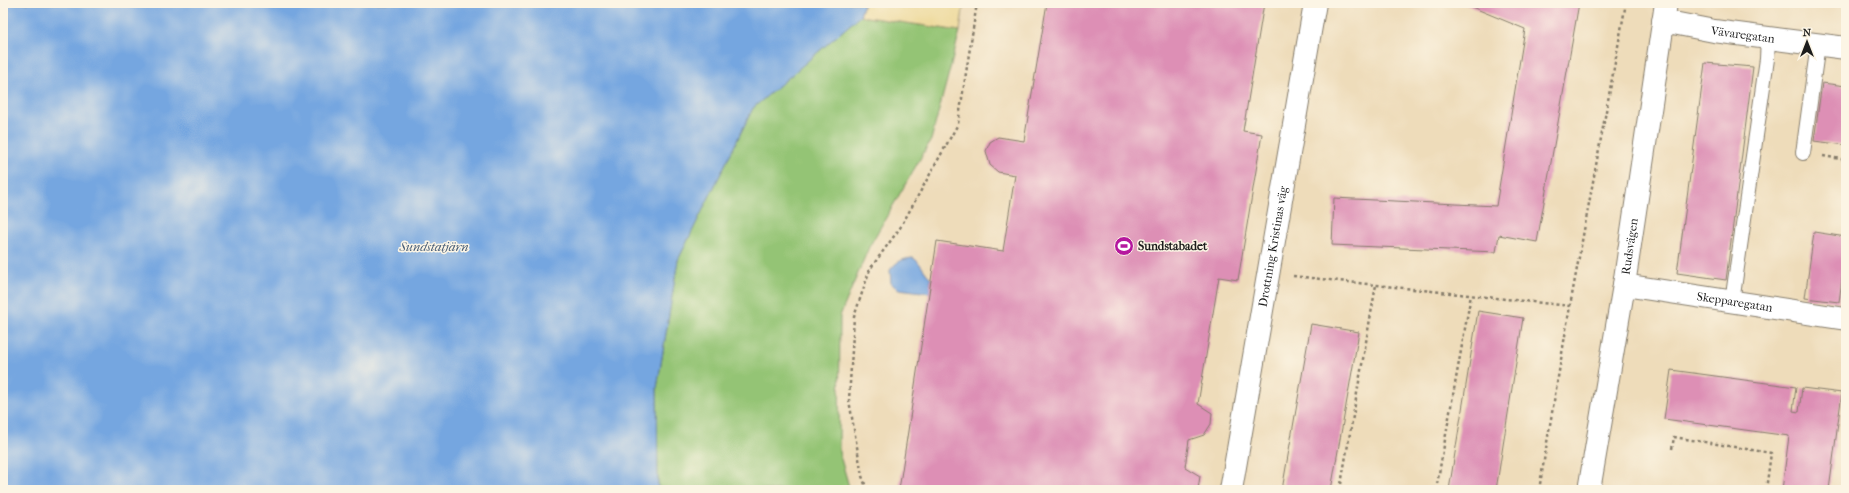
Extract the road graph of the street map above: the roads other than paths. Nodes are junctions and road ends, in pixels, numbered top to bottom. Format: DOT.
graph roads {
  1 [pos="1315,3"];
  2 [pos="1665,12"];
  3 [pos="1768,38"];
  4 [pos="1818,44"];
  5 [pos="1846,48"];
  6 [pos="1803,153"];
  7 [pos="1624,286"];
  8 [pos="1732,302"];
  9 [pos="1846,319"];
  10 [pos="1231,490"];
  11 [pos="1589,490"];
  1 -- 10 [label="street, Drottning Kristinas väg"];
  2 -- 3 [label="street, Vävaregatan"];
  2 -- 7 [label="street, Rudsvägen"];
  3 -- 4 [label="street, Vävaregatan"];
  3 -- 8 [label="lane"];
  4 -- 5 [label="street, Vävaregatan"];
  4 -- 6 [label="lane"];
  7 -- 8 [label="street, Skepparegatan"];
  7 -- 11 [label="street, Rudsvägen"];
  8 -- 9 [label="street, Skepparegatan"];
}
